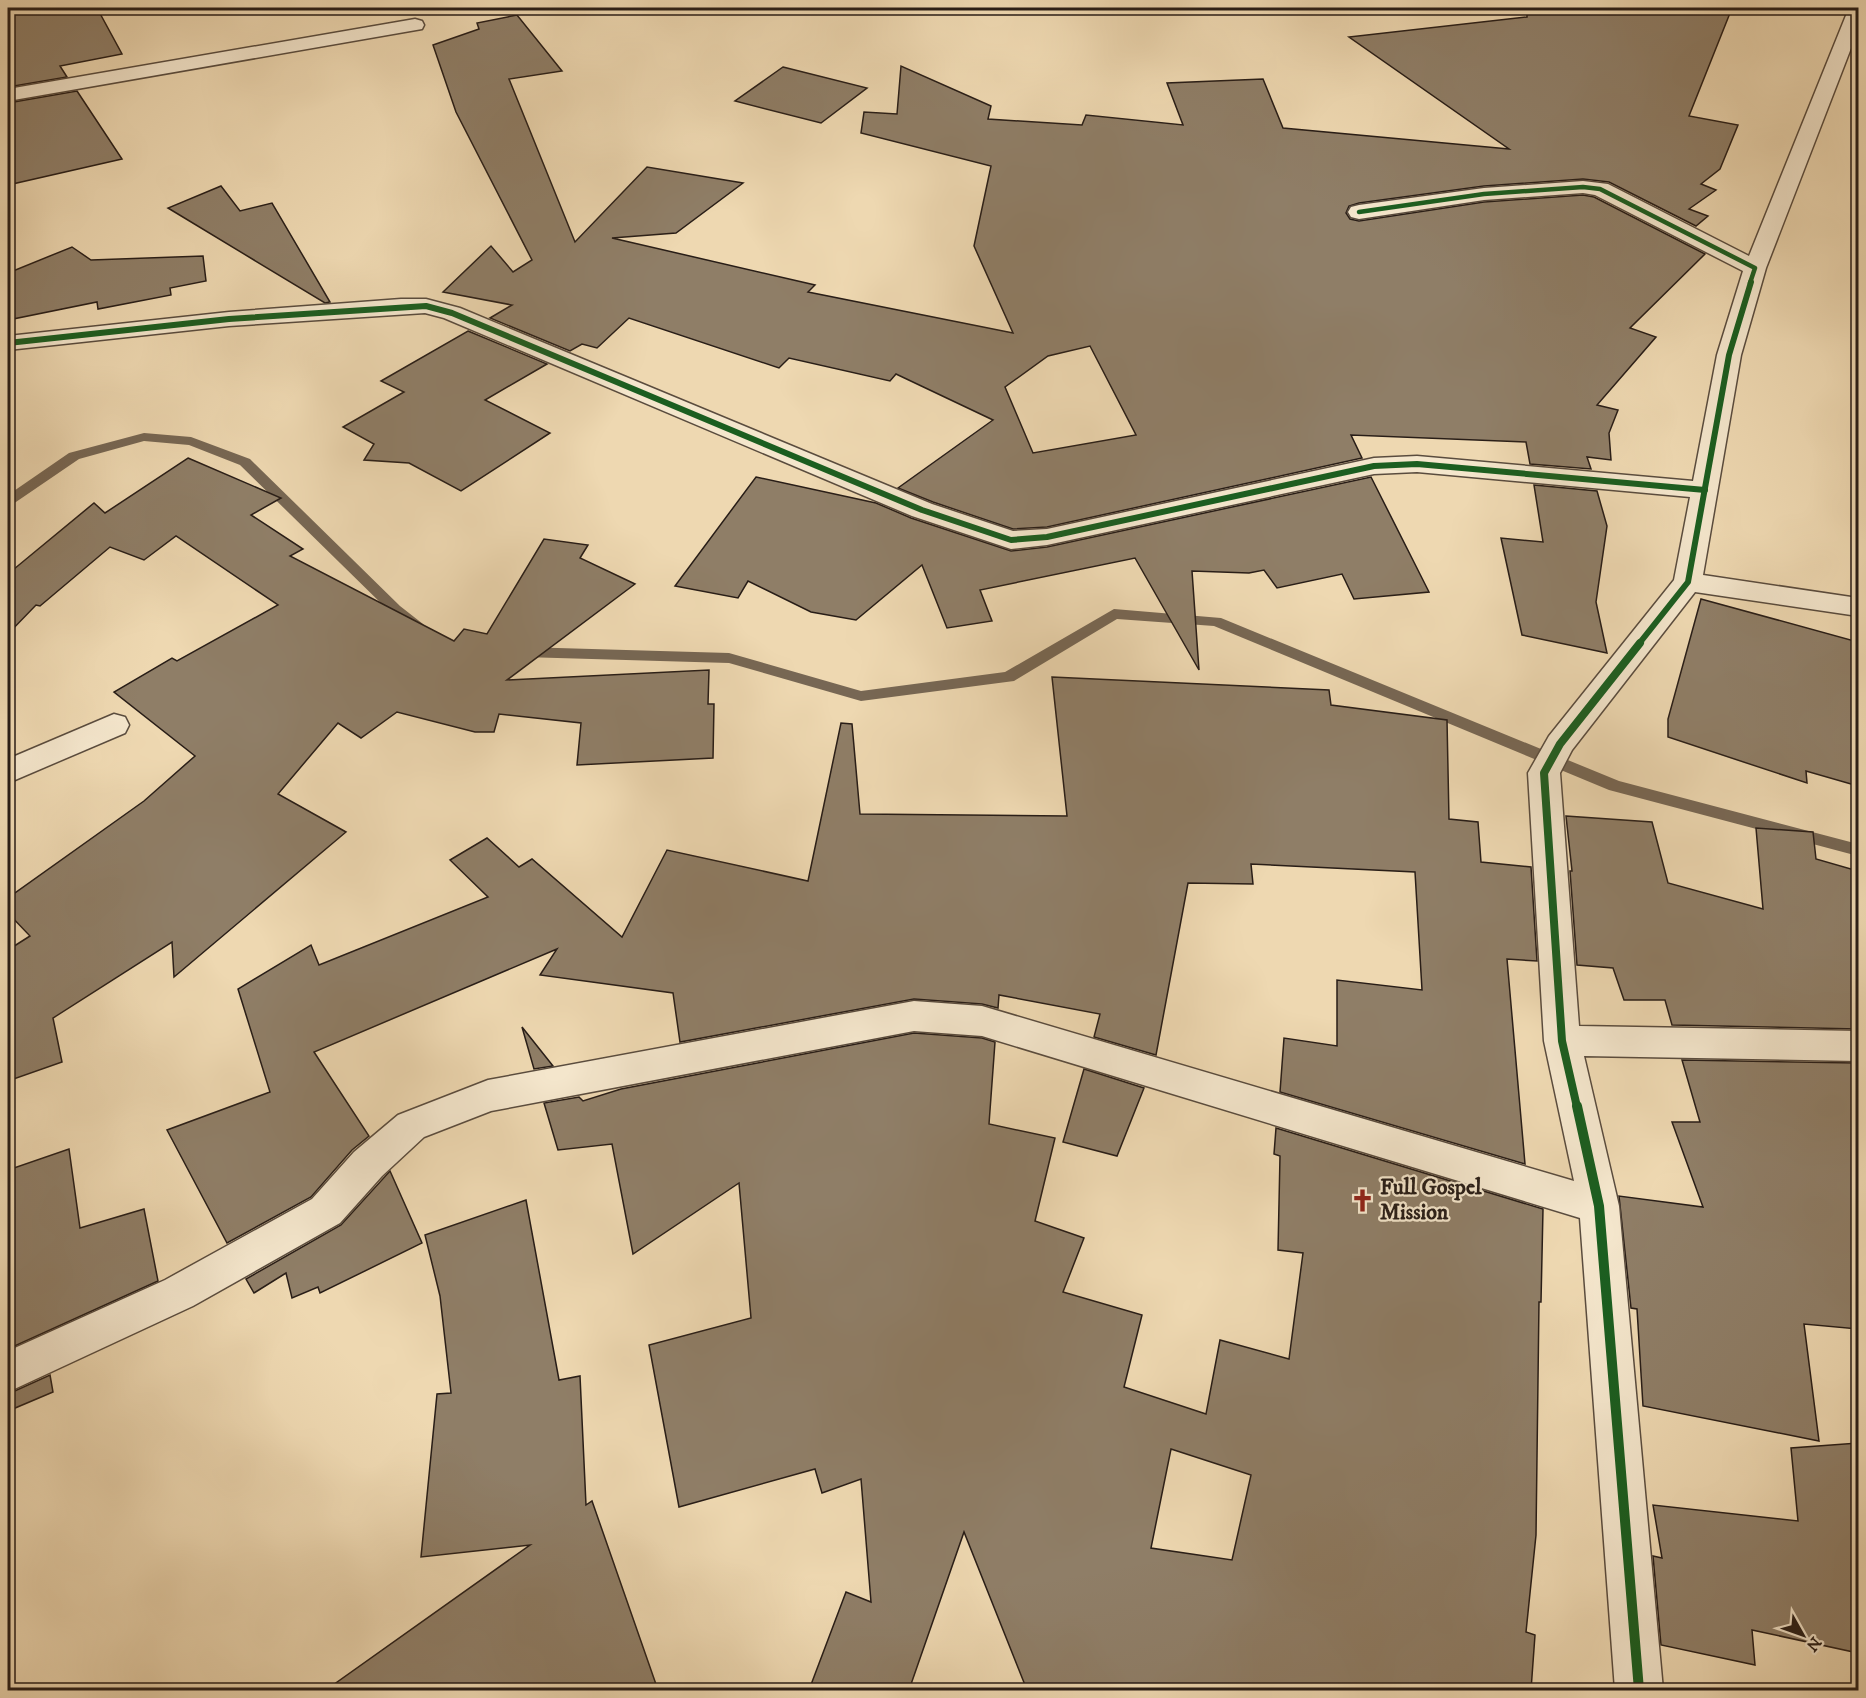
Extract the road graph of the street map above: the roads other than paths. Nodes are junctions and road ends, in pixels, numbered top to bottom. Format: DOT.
graph roads {
  1 [pos="1858,8"];
  2 [pos="415,25"];
  3 [pos="8,95"];
  4 [pos="1359,212"];
  5 [pos="1755,267"];
  6 [pos="8,343"];
  7 [pos="1705,490"];
  8 [pos="1688,582"];
  9 [pos="1858,607"];
  10 [pos="114,725"];
  11 [pos="8,772"];
  12 [pos="1562,1041"];
  13 [pos="1858,1046"];
  14 [pos="1599,1206"];
  15 [pos="8,1372"];
  16 [pos="1639,1690"];
  1 -- 5 [label="street"];
  2 -- 3 [label="street"];
  4 -- 5 [label="street"];
  5 -- 7 [label="street"];
  6 -- 7 [label="street"];
  7 -- 8 [label="street"];
  8 -- 9 [label="street"];
  8 -- 12 [label="street"];
  10 -- 11 [label="street"];
  12 -- 13 [label="street"];
  12 -- 14 [label="street"];
  14 -- 15 [label="street"];
  14 -- 16 [label="street"];
}
